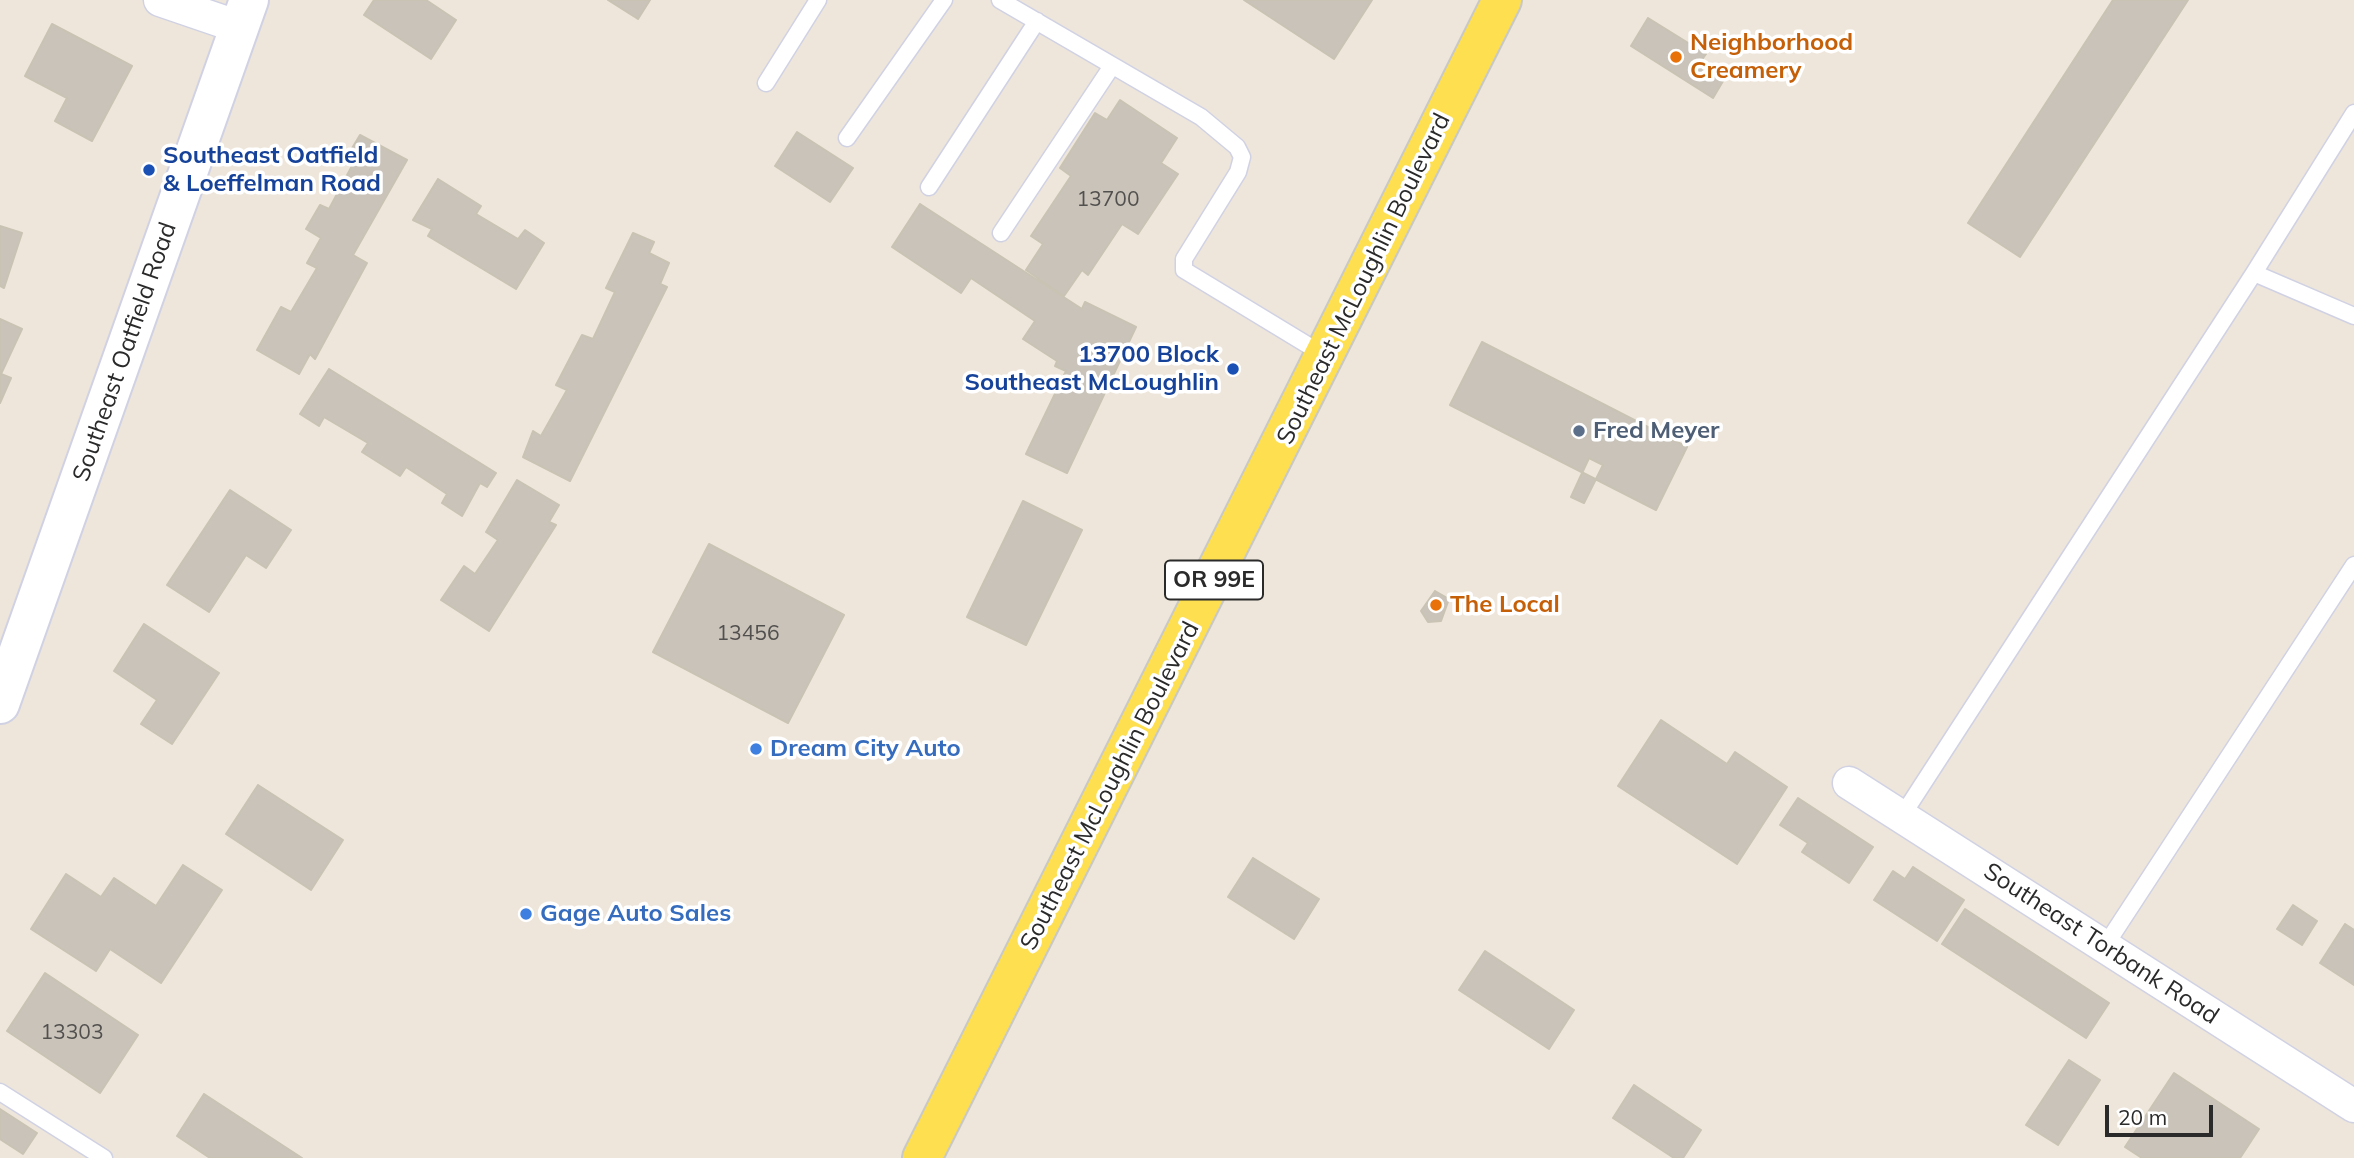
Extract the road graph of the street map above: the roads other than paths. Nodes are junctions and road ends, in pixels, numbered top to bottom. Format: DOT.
graph roads {
  1 [pos="160,0"];
  2 [pos="818,0"];
  3 [pos="944,0"];
  4 [pos="1000,0"];
  5 [pos="1502,0"];
  6 [pos="244,14"];
  7 [pos="1037,21"];
  8 [pos="1112,66"];
  9 [pos="766,83"];
  10 [pos="2354,113"];
  11 [pos="847,138"];
  12 [pos="929,187"];
  13 [pos="1001,233"];
  14 [pos="2254,274"];
  15 [pos="2354,316"];
  16 [pos="1326,356"];
  17 [pos="2354,565"];
  18 [pos="4,679"];
  19 [pos="1849,783"];
  20 [pos="1902,816"];
  21 [pos="2105,946"];
  22 [pos="0,1092"];
  23 [pos="2354,1106"];
  24 [pos="104,1158"];
  25 [pos="922,1158"];
  1 -- 6 [label="street"];
  2 -- 9 [label="lane"];
  3 -- 11 [label="lane"];
  4 -- 7 [label="lane"];
  5 -- 16 [label="main road, Southeast McLoughlin Boulevard / OR 99E"];
  6 -- 18 [label="main road, Southeast Oatfield Road"];
  7 -- 8 [label="lane"];
  7 -- 12 [label="lane"];
  8 -- 13 [label="lane"];
  8 -- 16 [label="lane"];
  10 -- 14 [label="lane"];
  14 -- 15 [label="lane"];
  14 -- 20 [label="lane"];
  16 -- 25 [label="main road, Southeast McLoughlin Boulevard / OR 99E"];
  17 -- 21 [label="lane"];
  19 -- 20 [label="street, Southeast Torbank Road"];
  20 -- 21 [label="street, Southeast Torbank Road"];
  21 -- 23 [label="street, Southeast Torbank Road"];
  22 -- 24 [label="lane"];
}
